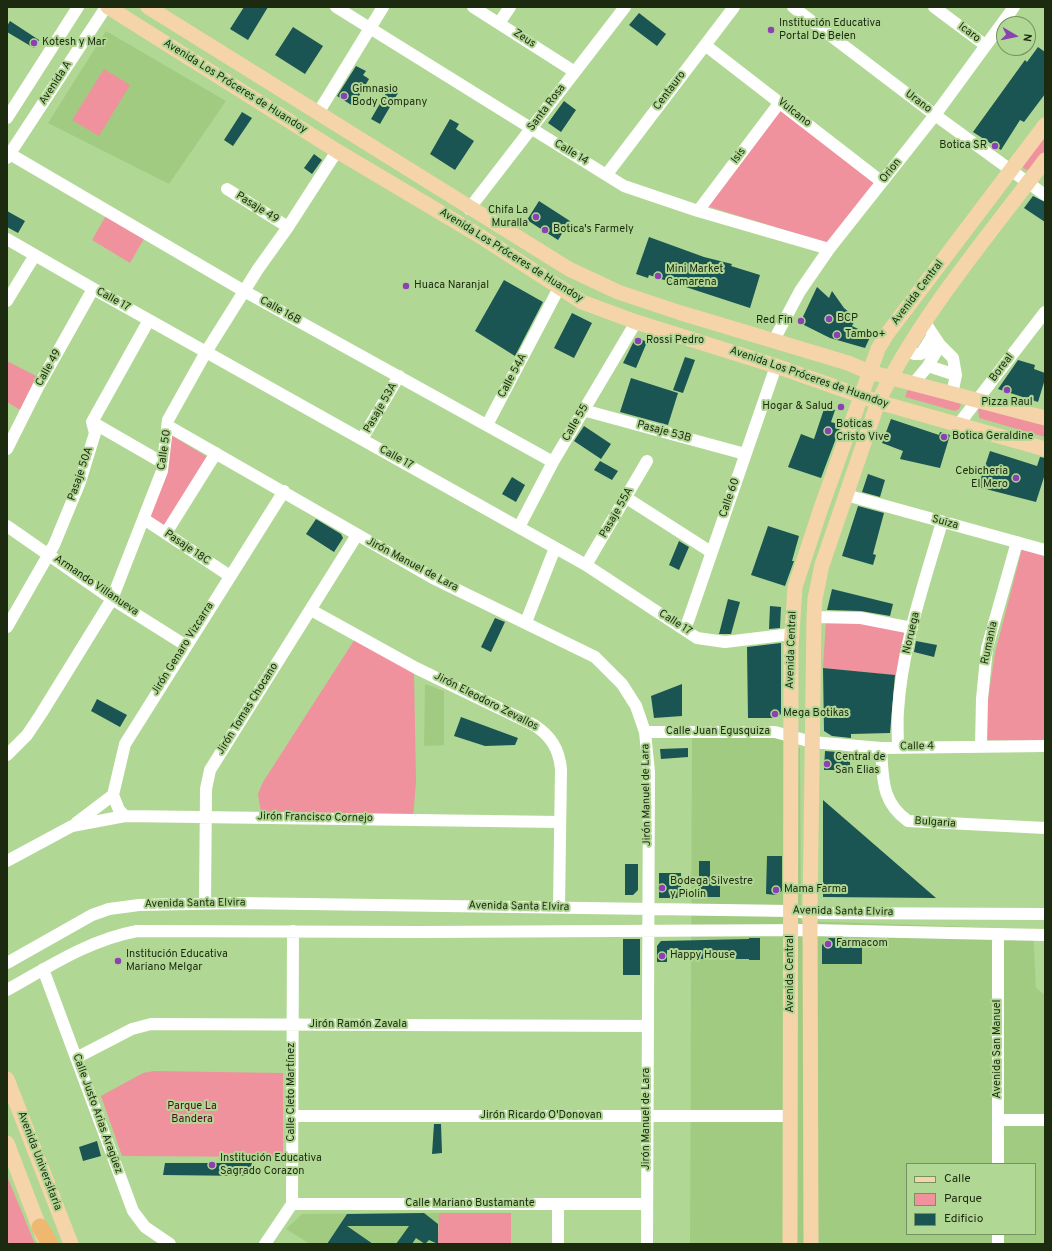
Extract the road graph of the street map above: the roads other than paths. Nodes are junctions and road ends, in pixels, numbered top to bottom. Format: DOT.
graph roads {
  1 [pos="78,7"];
  2 [pos="107,7"];
  3 [pos="148,7"];
  4 [pos="336,7"];
  5 [pos="383,7"];
  6 [pos="473,7"];
  7 [pos="510,7"];
  8 [pos="625,7"];
  9 [pos="734,7"];
  10 [pos="793,7"];
  11 [pos="934,7"];
  12 [pos="1014,7"];
  13 [pos="499,23"];
  14 [pos="370,29"];
  15 [pos="705,45"];
  16 [pos="985,45"];
  17 [pos="575,72"];
  18 [pos="780,102"];
  19 [pos="318,113"];
  20 [pos="935,115"];
  21 [pos="7,118"];
  22 [pos="1045,125"];
  23 [pos="531,130"];
  24 [pos="337,151"];
  25 [pos="8,156"];
  26 [pos="1045,160"];
  27 [pos="1011,171"];
  28 [pos="606,174"];
  29 [pos="882,182"];
  30 [pos="1028,183"];
  31 [pos="227,189"];
  32 [pos="1045,195"];
  33 [pos="470,209"];
  34 [pos="698,210"];
  35 [pos="288,227"];
  36 [pos="7,239"];
  37 [pos="829,249"];
  38 [pos="35,255"];
  39 [pos="560,286"];
  40 [pos="92,288"];
  41 [pos="244,291"];
  42 [pos="7,301"];
  43 [pos="1045,312"];
  44 [pos="149,320"];
  45 [pos="924,321"];
  46 [pos="636,322"];
  47 [pos="774,340"];
  48 [pos="937,340"];
  49 [pos="906,351"];
  50 [pos="206,352"];
  51 [pos="776,366"];
  52 [pos="928,366"];
  53 [pos="869,372"];
  54 [pos="956,375"];
  55 [pos="399,376"];
  56 [pos="890,377"];
  57 [pos="913,384"];
  58 [pos="952,394"];
  59 [pos="862,396"];
  60 [pos="978,400"];
  61 [pos="878,402"];
  62 [pos="583,410"];
  63 [pos="1045,418"];
  64 [pos="92,422"];
  65 [pos="958,424"];
  66 [pos="168,426"];
  67 [pos="487,426"];
  68 [pos="362,439"];
  69 [pos="7,449"];
  70 [pos="1045,449"];
  71 [pos="216,452"];
  72 [pos="745,454"];
  73 [pos="648,461"];
  74 [pos="553,462"];
  75 [pos="163,463"];
  76 [pos="284,491"];
  77 [pos="846,495"];
  78 [pos="625,497"];
  79 [pos="144,519"];
  80 [pos="942,522"];
  81 [pos="7,526"];
  82 [pos="519,527"];
  83 [pos="166,534"];
  84 [pos="357,535"];
  85 [pos="1017,542"];
  86 [pos="555,548"];
  87 [pos="1045,550"];
  88 [pos="711,552"];
  89 [pos="50,555"];
  90 [pos="586,565"];
  91 [pos="230,576"];
  92 [pos="112,599"];
  93 [pos="311,610"];
  94 [pos="814,617"];
  95 [pos="526,622"];
  96 [pos="7,625"];
  97 [pos="912,628"];
  98 [pos="685,630"];
  99 [pos="792,634"];
  100 [pos="185,646"];
  101 [pos="645,732"];
  102 [pos="791,736"];
  103 [pos="812,742"];
  104 [pos="981,746"];
  105 [pos="1045,746"];
  106 [pos="881,748"];
  107 [pos="898,748"];
  108 [pos="7,755"];
  109 [pos="113,795"];
  110 [pos="125,816"];
  111 [pos="206,816"];
  112 [pos="560,822"];
  113 [pos="72,826"];
  114 [pos="1045,828"];
  115 [pos="7,860"];
  116 [pos="205,904"];
  117 [pos="559,907"];
  118 [pos="648,909"];
  119 [pos="792,911"];
  120 [pos="810,913"];
  121 [pos="1045,914"];
  122 [pos="791,930"];
  123 [pos="810,930"];
  124 [pos="293,931"];
  125 [pos="648,931"];
  126 [pos="998,934"];
  127 [pos="1045,935"];
  128 [pos="7,963"];
  129 [pos="43,969"];
  130 [pos="7,990"];
  131 [pos="293,1024"];
  132 [pos="648,1026"];
  133 [pos="76,1058"];
  134 [pos="7,1079"];
  135 [pos="292,1116"];
  136 [pos="647,1116"];
  137 [pos="790,1116"];
  138 [pos="998,1120"];
  139 [pos="1045,1120"];
  140 [pos="7,1143"];
  141 [pos="998,1163"];
  142 [pos="292,1204"];
  143 [pos="558,1204"];
  144 [pos="647,1204"];
  145 [pos="40,1227"];
  146 [pos="45,1244"];
  147 [pos="50,1244"];
  148 [pos="71,1244"];
  149 [pos="170,1244"];
  150 [pos="265,1244"];
  151 [pos="558,1244"];
  152 [pos="647,1244"];
  153 [pos="790,1244"];
  154 [pos="811,1244"];
  1 -- 21 [label="street, Avenida A"];
  2 -- 24 [label="main road, Avenida Los Próceres de Huandoy"];
  2 -- 25 [label="street, Avenida A"];
  3 -- 19 [label="main road, Avenida Los Próceres de Huandoy"];
  4 -- 14 [label="street, Calle 14"];
  5 -- 14 [label="street"];
  6 -- 13 [label="street, Zeus"];
  7 -- 13 [label="street"];
  8 -- 17 [label="street, Santa Rosa"];
  9 -- 15 [label="street, Centauro"];
  10 -- 20 [label="street, Urano"];
  11 -- 16 [label="street, Icaro"];
  12 -- 16 [label="street, Orion"];
  13 -- 17 [label="street, Zeus"];
  14 -- 19 [label="street"];
  14 -- 23 [label="street, Calle 14"];
  15 -- 18 [label="street, Vulcano"];
  15 -- 28 [label="street, Centauro"];
  16 -- 20 [label="street, Orion"];
  17 -- 23 [label="street, Santa Rosa"];
  18 -- 29 [label="street, Vulcano"];
  18 -- 34 [label="street, Isis"];
  19 -- 33 [label="main road, Avenida Los Próceres de Huandoy"];
  20 -- 27 [label="street, Urano"];
  20 -- 29 [label="street, Orion"];
  22 -- 27 [label="main road, Avenida Central"];
  23 -- 28 [label="street, Calle 14"];
  23 -- 33 [label="street, Santa Rosa"];
  24 -- 35 [label="street, Calle 50"];
  24 -- 39 [label="main road, Avenida Los Próceres de Huandoy"];
  25 -- 41 [label="street, Calle 16B"];
  26 -- 30 [label="main road, Avenida Central"];
  27 -- 30 [label="street, Urano"];
  27 -- 53 [label="main road, Avenida Central"];
  28 -- 34 [label="street, Calle 14"];
  29 -- 37 [label="street, Orion"];
  30 -- 32 [label="street, Urano"];
  30 -- 45 [label="main road, Avenida Central"];
  31 -- 35 [label="street, Pasaje 49"];
  33 -- 47 [label="main road, Avenida Los Próceres de Huandoy"];
  34 -- 37 [label="street, Calle 14"];
  35 -- 41 [label="street, Calle 50"];
  36 -- 38 [label="street, Calle 17"];
  37 -- 47 [label="street, Orion"];
  38 -- 40 [label="street, Calle 17"];
  38 -- 42 [label="street"];
  39 -- 46 [label="main road, Avenida Los Próceres de Huandoy"];
  39 -- 67 [label="street, Calle 54A"];
  40 -- 44 [label="street, Calle 17"];
  40 -- 69 [label="street, Calle 49"];
  41 -- 50 [label="street, Calle 50"];
  41 -- 55 [label="street, Calle 16B"];
  43 -- 60 [label="street, Boreal"];
  44 -- 50 [label="street, Calle 17"];
  44 -- 64 [label="street"];
  45 -- 48 [label="street"];
  45 -- 49 [label="main road, Avenida Central"];
  46 -- 51 [label="main road, Avenida Los Próceres de Huandoy"];
  46 -- 62 [label="street, Calle 55"];
  47 -- 53 [label="main road, Avenida Los Próceres de Huandoy"];
  48 -- 49 [label="street"];
  48 -- 52 [label="street"];
  48 -- 54 [label="street"];
  49 -- 56 [label="main road, Avenida Central"];
  50 -- 66 [label="street, Calle 50"];
  50 -- 68 [label="street, Calle 17"];
  51 -- 59 [label="main road, Avenida Los Próceres de Huandoy"];
  51 -- 72 [label="street, Calle 60"];
  52 -- 54 [label="street"];
  52 -- 57 [label="street"];
  53 -- 56 [label="main road, Avenida Los Próceres de Huandoy"];
  53 -- 59 [label="main road, Avenida Central"];
  54 -- 58 [label="street"];
  55 -- 67 [label="street, Calle 16B"];
  55 -- 68 [label="street, Pasaje 53A"];
  56 -- 57 [label="main road, Avenida Los Próceres de Huandoy"];
  56 -- 61 [label="main road, Avenida Central"];
  57 -- 58 [label="main road, Avenida Los Próceres de Huandoy"];
  58 -- 60 [label="main road, Avenida Los Próceres de Huandoy"];
  59 -- 61 [label="main road, Avenida Los Próceres de Huandoy"];
  59 -- 99 [label="main road, Avenida Central"];
  60 -- 63 [label="main road, Avenida Los Próceres de Huandoy"];
  60 -- 65 [label="street, Boreal"];
  61 -- 65 [label="main road, Avenida Los Próceres de Huandoy"];
  61 -- 77 [label="main road, Avenida Central"];
  62 -- 72 [label="street, Pasaje 53B"];
  62 -- 74 [label="street, Calle 55"];
  64 -- 75 [label="street"];
  64 -- 89 [label="street, Pasaje 50A"];
  65 -- 70 [label="main road, Avenida Los Próceres de Huandoy"];
  66 -- 71 [label="street, Jirón Manuel de Lara"];
  66 -- 75 [label="street, Calle 50"];
  67 -- 74 [label="street, Calle 16B"];
  68 -- 82 [label="street, Calle 17"];
  71 -- 76 [label="street, Jirón Manuel de Lara"];
  71 -- 83 [label="street"];
  72 -- 88 [label="street, Calle 60"];
  73 -- 78 [label="street, Pasaje 55A"];
  74 -- 82 [label="street, Calle 55"];
  75 -- 79 [label="street, Calle 50"];
  76 -- 84 [label="street, Jirón Manuel de Lara"];
  76 -- 91 [label="street, Jirón Genaro Vizcarra"];
  77 -- 80 [label="street, Suiza"];
  77 -- 94 [label="main road, Avenida Central"];
  78 -- 88 [label="street"];
  78 -- 90 [label="street, Pasaje 55A"];
  79 -- 83 [label="street, Pasaje 18C"];
  79 -- 92 [label="street, Calle 50"];
  80 -- 85 [label="street, Suiza"];
  80 -- 97 [label="street, Noruega"];
  81 -- 89 [label="street, Armando Villanueva"];
  82 -- 86 [label="street, Calle 17"];
  83 -- 91 [label="street, Pasaje 18C"];
  84 -- 93 [label="street, Jirón Tomas Chocano"];
  84 -- 95 [label="street, Jirón Manuel de Lara"];
  85 -- 87 [label="street, Suiza"];
  85 -- 104 [label="street, Rumania"];
  86 -- 90 [label="street, Calle 17"];
  86 -- 95 [label="street"];
  88 -- 98 [label="street, Calle 60"];
  89 -- 92 [label="street, Armando Villanueva"];
  89 -- 96 [label="street, Pasaje 50A"];
  90 -- 98 [label="street, Calle 17"];
  91 -- 100 [label="street, Jirón Genaro Vizcarra"];
  92 -- 100 [label="street, Armando Villanueva"];
  92 -- 108 [label="street, Calle 50"];
  93 -- 111 [label="street, Jirón Tomas Chocano"];
  93 -- 112 [label="street, Jirón Eleodoro Zevallos"];
  94 -- 97 [label="street"];
  94 -- 103 [label="main road, Avenida Central"];
  95 -- 101 [label="street, Jirón Manuel de Lara"];
  97 -- 107 [label="street, Noruega"];
  98 -- 99 [label="street, Calle 17"];
  99 -- 102 [label="main road, Avenida Central"];
  100 -- 109 [label="street, Jirón Genaro Vizcarra"];
  101 -- 102 [label="street, Calle Juan Egusquiza"];
  101 -- 118 [label="street, Jirón Manuel de Lara"];
  102 -- 103 [label="street, Calle 4"];
  102 -- 119 [label="main road, Avenida Central"];
  103 -- 106 [label="street, Calle 4"];
  103 -- 120 [label="main road, Avenida Central"];
  104 -- 105 [label="street, Calle 4"];
  104 -- 107 [label="street, Calle 4"];
  106 -- 107 [label="street, Calle 4"];
  106 -- 114 [label="street, Bulgaria"];
  109 -- 110 [label="street"];
  109 -- 113 [label="street, Jirón Francisco Cornejo"];
  110 -- 111 [label="street, Jirón Francisco Cornejo"];
  110 -- 113 [label="street, Jirón Francisco Cornejo"];
  111 -- 112 [label="street, Jirón Francisco Cornejo"];
  111 -- 116 [label="street, Jirón Tomas Chocano"];
  112 -- 117 [label="street, Jirón Eleodoro Zevallos"];
  113 -- 115 [label="street, Jirón Francisco Cornejo"];
  116 -- 117 [label="street, Avenida Santa Elvira"];
  116 -- 128 [label="street, Avenida Santa Elvira"];
  117 -- 118 [label="street, Avenida Santa Elvira"];
  118 -- 119 [label="street, Avenida Santa Elvira"];
  118 -- 125 [label="street, Jirón Manuel de Lara"];
  119 -- 120 [label="street, Avenida Santa Elvira"];
  119 -- 122 [label="main road, Avenida Central"];
  120 -- 121 [label="street, Avenida Santa Elvira"];
  120 -- 123 [label="main road, Avenida Central"];
  122 -- 123 [label="street, Avenida Santa Elvira"];
  122 -- 125 [label="street, Avenida Santa Elvira"];
  122 -- 137 [label="main road, Avenida Central"];
  123 -- 126 [label="street, Avenida Santa Elvira"];
  123 -- 154 [label="main road, Avenida Central"];
  124 -- 125 [label="street, Avenida Santa Elvira"];
  124 -- 129 [label="street, Avenida Santa Elvira"];
  124 -- 131 [label="street, Calle Cleto Martínez"];
  125 -- 132 [label="street, Jirón Manuel de Lara"];
  126 -- 127 [label="street, Avenida Santa Elvira"];
  126 -- 138 [label="street, Avenida San Manuel"];
  129 -- 130 [label="street, Avenida Santa Elvira"];
  129 -- 133 [label="street, Calle Justo Arias Aragüez"];
  131 -- 132 [label="street, Jirón Ramón Zavala"];
  131 -- 133 [label="street, Jirón Ramón Zavala"];
  131 -- 135 [label="street, Calle Cleto Martínez"];
  132 -- 136 [label="street, Jirón Manuel de Lara"];
  133 -- 149 [label="street, Calle Justo Arias Aragüez"];
  134 -- 148 [label="main road, Avenida Universitaria"];
  135 -- 136 [label="street, Jirón Ricardo O'Donovan"];
  135 -- 142 [label="street, Calle Cleto Martínez"];
  136 -- 137 [label="street, Jirón Ricardo O'Donovan"];
  136 -- 144 [label="street, Jirón Manuel de Lara"];
  137 -- 153 [label="main road, Avenida Central"];
  138 -- 139 [label="street"];
  138 -- 141 [label="street, Avenida San Manuel"];
  140 -- 145 [label="main road, Avenida Universitaria"];
  142 -- 143 [label="street, Calle Mariano Bustamante"];
  142 -- 150 [label="street"];
  143 -- 144 [label="street, Calle Mariano Bustamante"];
  143 -- 151 [label="street"];
  144 -- 152 [label="street, Jirón Manuel de Lara"];
  145 -- 146 [label="main road, Avenida Universitaria"];
  145 -- 147 [label="highway"];
}
